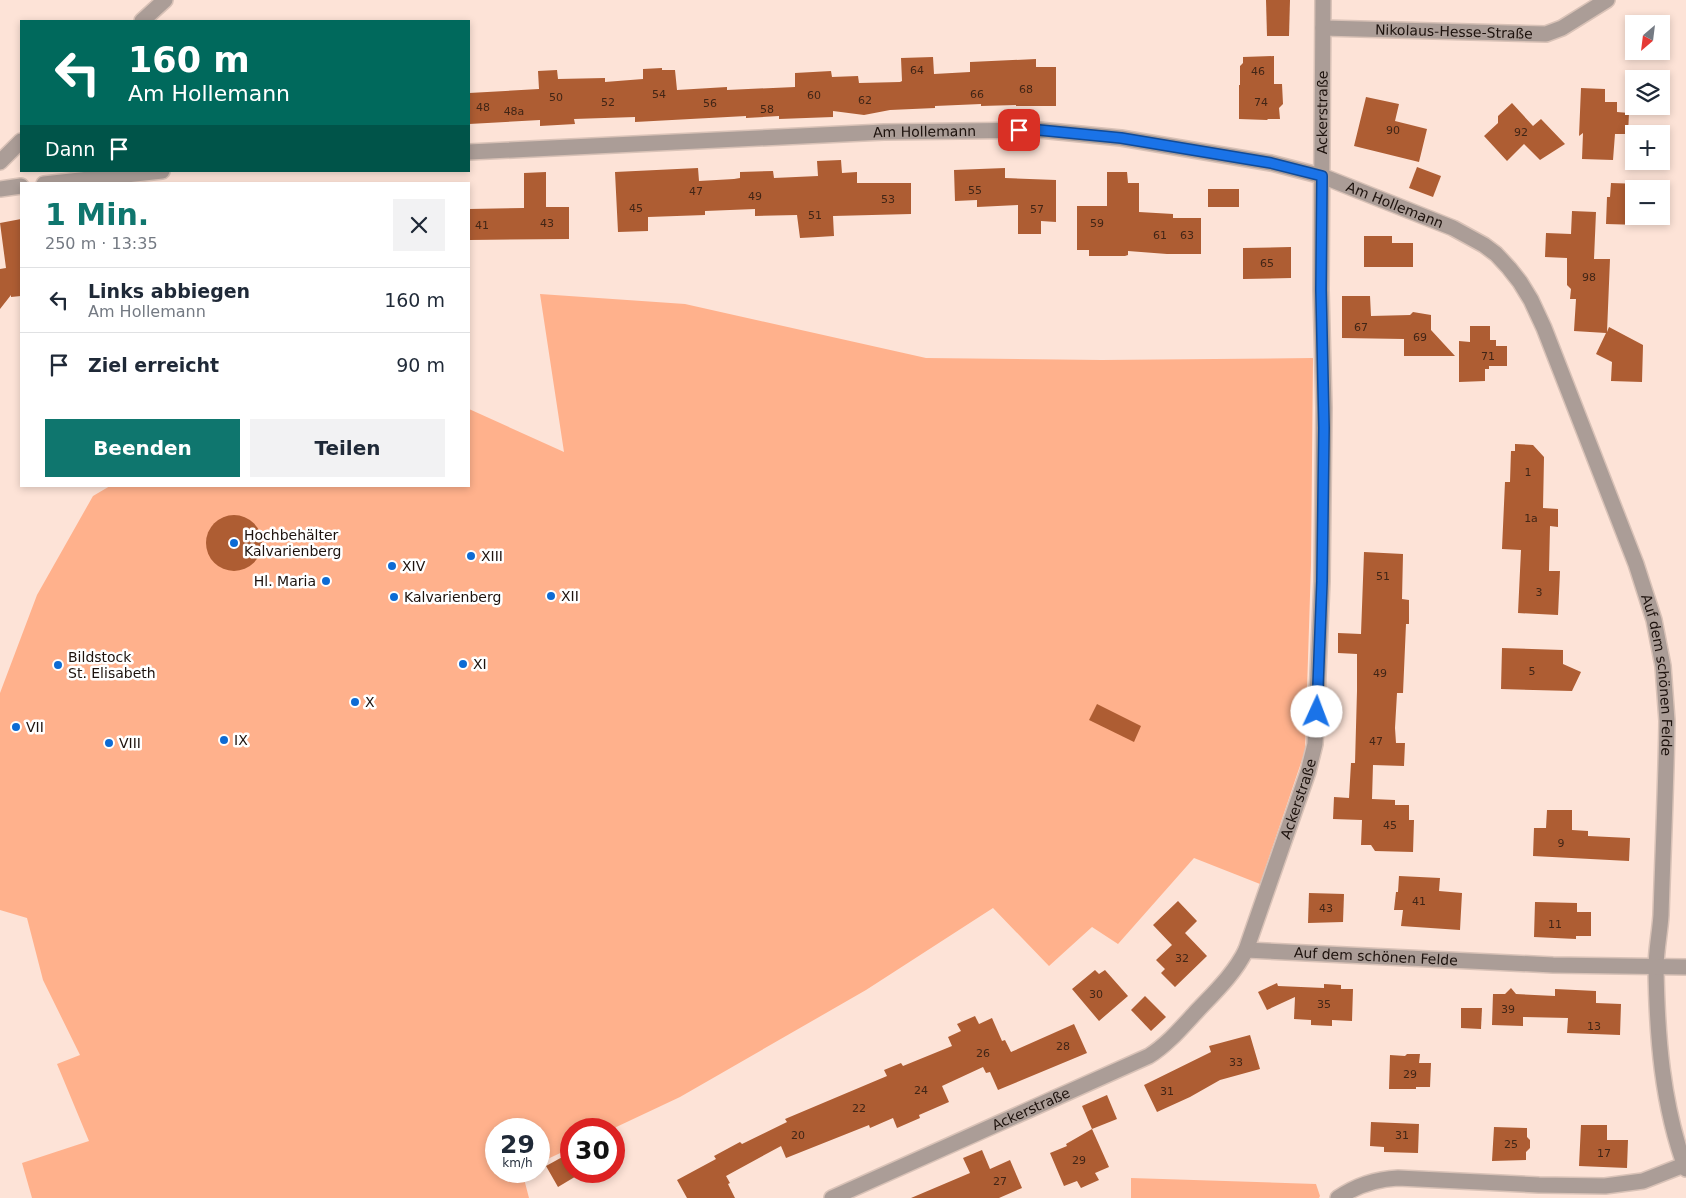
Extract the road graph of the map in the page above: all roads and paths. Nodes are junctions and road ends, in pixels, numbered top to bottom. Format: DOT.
graph roads {
  1 [pos="164,0"];
  2 [pos="1323,0"];
  3 [pos="1607,0"];
  4 [pos="143,20"];
  5 [pos="1323,28"];
  6 [pos="20,142"];
  7 [pos="470,152"];
  8 [pos="0,162"];
  9 [pos="153,172"];
  10 [pos="1322,176"];
  11 [pos="62,182"];
  12 [pos="20,186"];
  13 [pos="0,189"];
  14 [pos="1572,399"];
  15 [pos="1246,950"];
  16 [pos="1656,966"];
  17 [pos="1686,967"];
  18 [pos="1685,1167"];
  19 [pos="832,1198"];
  20 [pos="1338,1198"];
  1 -- 4 [label="street"];
  2 -- 5 [label="street, Ackerstraße"];
  3 -- 5 [label="street, Nikolaus-Hesse-Straße"];
  5 -- 10 [label="street, Ackerstraße"];
  6 -- 8 [label="street"];
  7 -- 10 [label="street, Am Hollemann"];
  9 -- 11 [label="street"];
  10 -- 14 [label="street, Am Hollemann"];
  10 -- 15 [label="street, Ackerstraße"];
  12 -- 13 [label="street"];
  14 -- 16 [label="street, Auf dem schönen Felde"];
  15 -- 16 [label="street, Auf dem schönen Felde"];
  15 -- 19 [label="street, Ackerstraße"];
  16 -- 17 [label="street, Auf dem schönen Felde"];
  16 -- 18 [label="street, Auf dem schönen Felde"];
  18 -- 20 [label="street, Auf dem schönen Felde"];
}
